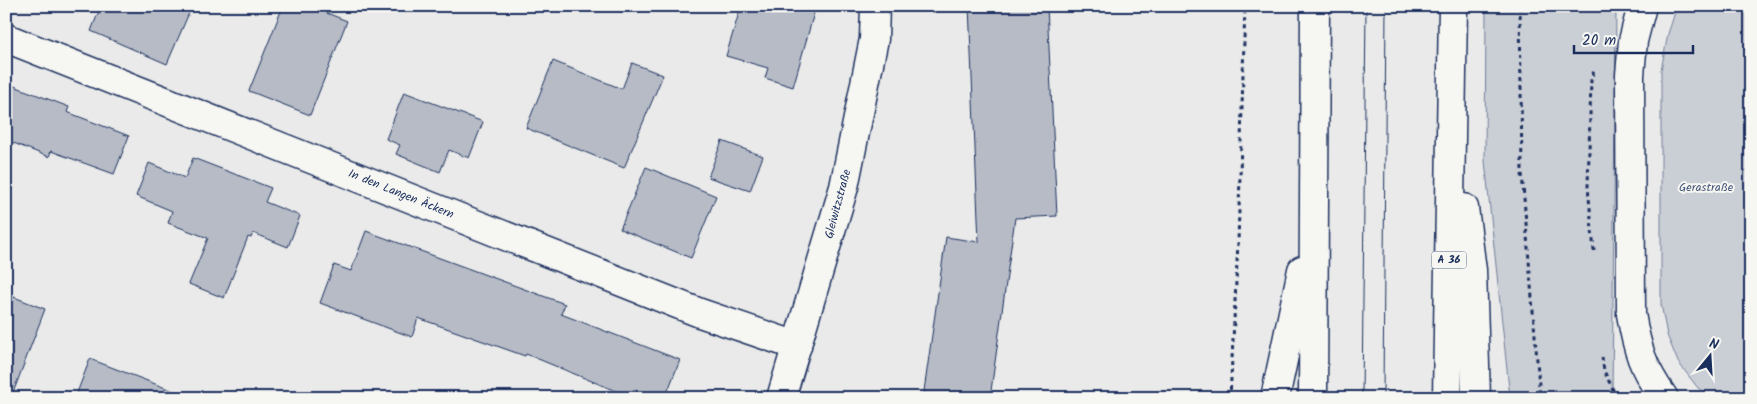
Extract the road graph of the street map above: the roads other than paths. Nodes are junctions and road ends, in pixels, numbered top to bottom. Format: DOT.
graph roads {
  1 [pos="875,6"];
  2 [pos="1315,6"];
  3 [pos="1453,6"];
  4 [pos="1642,6"];
  5 [pos="6,38"];
  6 [pos="1452,122"];
  7 [pos="1314,215"];
  8 [pos="797,346"];
  9 [pos="781,398"];
  10 [pos="1275,398"];
  11 [pos="1313,398"];
  12 [pos="1446,398"];
  13 [pos="1476,398"];
  14 [pos="1664,398"];
  1 -- 8 [label="main road, Gleiwitzstraße"];
  2 -- 7 [label="main road"];
  3 -- 6 [label="main road, A 36"];
  4 -- 14 [label="main road"];
  5 -- 8 [label="main road, In den Langen Äckern"];
  6 -- 12 [label="main road, A 36"];
  6 -- 13 [label="main road"];
  7 -- 10 [label="main road"];
  7 -- 11 [label="main road"];
  8 -- 9 [label="main road, Gleiwitzstraße"];
}
